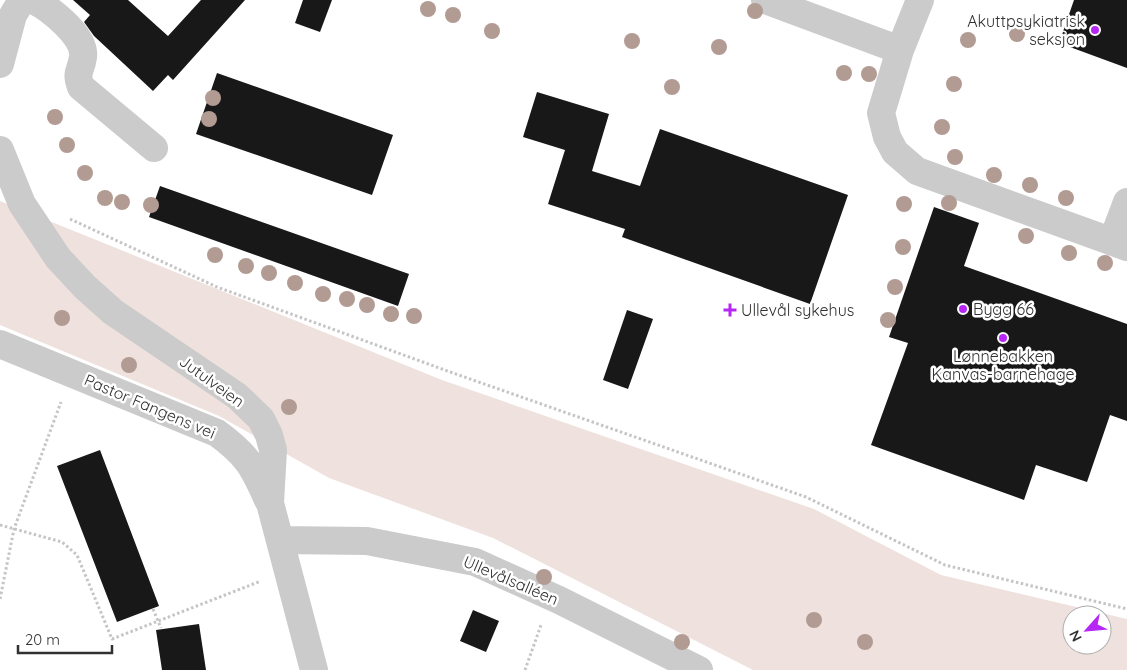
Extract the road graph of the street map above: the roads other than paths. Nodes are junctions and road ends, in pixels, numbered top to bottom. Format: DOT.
graph roads {
  1 [pos="22,0"];
  2 [pos="33,0"];
  3 [pos="764,0"];
  4 [pos="920,0"];
  5 [pos="900,50"];
  6 [pos="0,64"];
  7 [pos="154,148"];
  8 [pos="0,150"];
  9 [pos="1127,202"];
  10 [pos="1120,245"];
  11 [pos="0,344"];
  12 [pos="270,503"];
  13 [pos="280,540"];
  14 [pos="314,670"];
  15 [pos="699,670"];
  1 -- 6 [label="street"];
  2 -- 7 [label="street"];
  3 -- 5 [label="street"];
  4 -- 5 [label="street"];
  5 -- 10 [label="street"];
  8 -- 12 [label="street, Jutulveien"];
  9 -- 10 [label="street"];
  11 -- 12 [label="street, Pastor Fangens vei"];
  12 -- 13 [label="street, Jutulveien"];
  13 -- 14 [label="street, Jutulveien"];
  13 -- 15 [label="street, Ullevålsalléen"];
}
